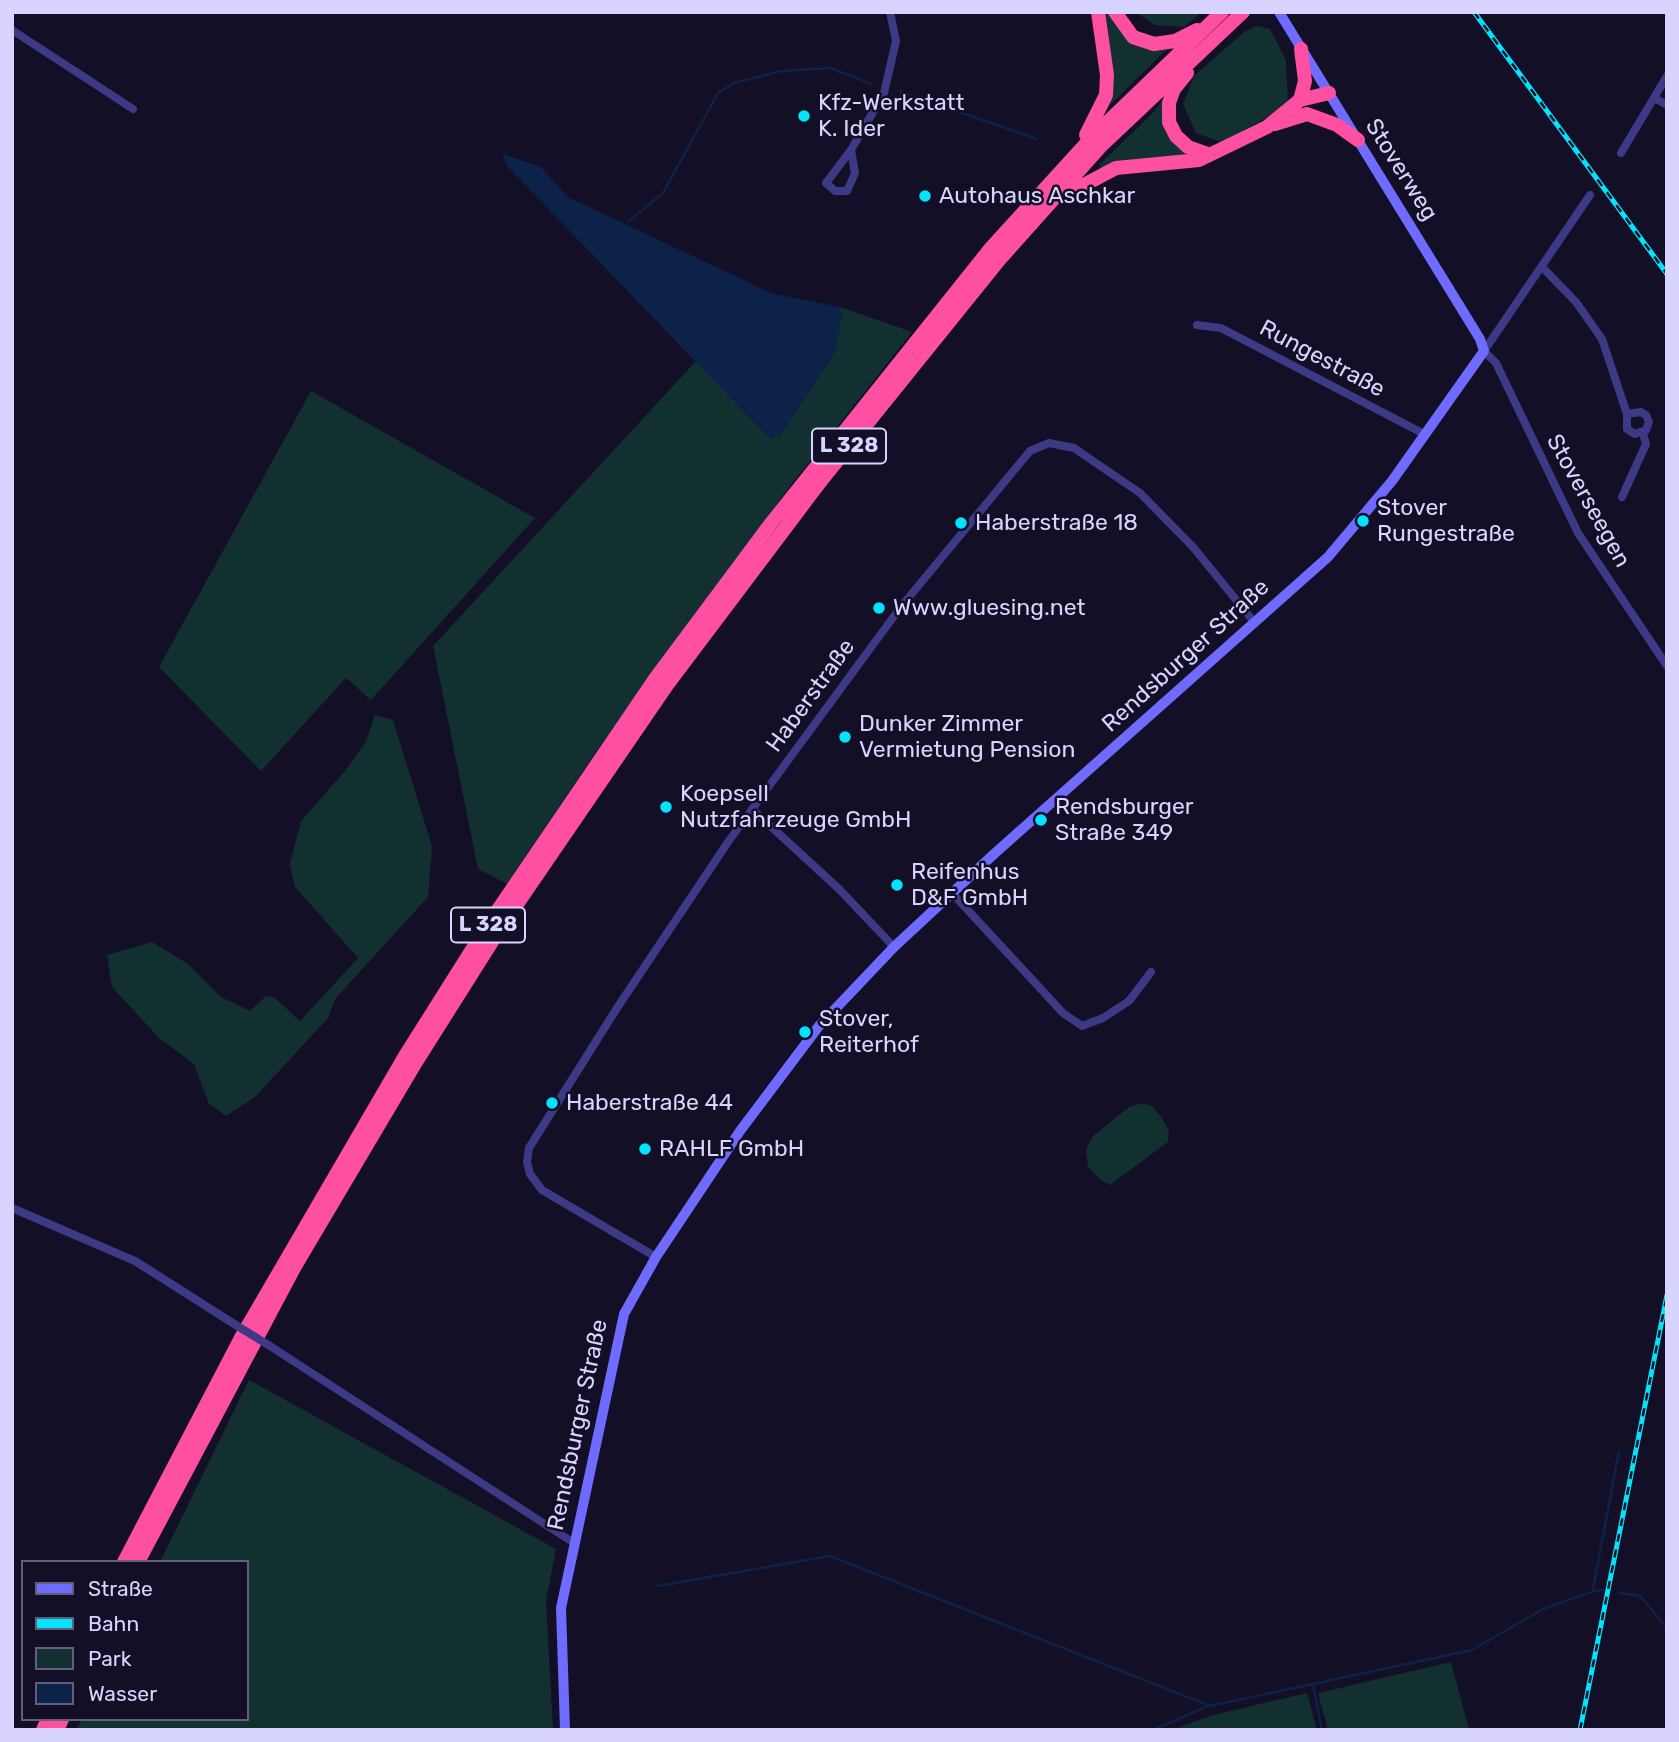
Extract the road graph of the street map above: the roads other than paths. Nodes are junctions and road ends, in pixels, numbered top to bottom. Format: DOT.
graph roads {
  1 [pos="890,12"];
  2 [pos="1098,12"];
  3 [pos="1115,12"];
  4 [pos="1243,12"];
  5 [pos="1279,12"];
  6 [pos="1224,20"];
  7 [pos="1210,23"];
  8 [pos="12,30"];
  9 [pos="1301,49"];
  10 [pos="1667,76"];
  11 [pos="1329,93"];
  12 [pos="1654,98"];
  13 [pos="1300,100"];
  14 [pos="1667,105"];
  15 [pos="133,109"];
  16 [pos="1307,114"];
  17 [pos="1267,127"];
  18 [pos="1358,140"];
  19 [pos="851,150"];
  20 [pos="1621,153"];
  21 [pos="1208,154"];
  22 [pos="1051,181"];
  23 [pos="1590,195"];
  24 [pos="1047,205"];
  25 [pos="1543,268"];
  26 [pos="1197,325"];
  27 [pos="1484,351"];
  28 [pos="1627,414"];
  29 [pos="1643,433"];
  30 [pos="1426,435"];
  31 [pos="1622,497"];
  32 [pos="1255,623"];
  33 [pos="1667,666"];
  34 [pos="752,809"];
  35 [pos="952,893"];
  36 [pos="894,947"];
  37 [pos="1151,972"];
  38 [pos="12,1208"];
  39 [pos="656,1257"];
  40 [pos="574,1543"];
  41 [pos="125,1560"];
  42 [pos="139,1560"];
  43 [pos="565,1730"];
  1 -- 19 [label="street"];
  2 -- 22 [label="highway"];
  3 -- 7 [label="highway"];
  4 -- 6 [label="highway, L 328"];
  5 -- 9 [label="street, Stoverweg"];
  6 -- 7 [label="highway, L 328"];
  6 -- 21 [label="highway"];
  6 -- 24 [label="highway, L 328"];
  7 -- 22 [label="highway, L 328"];
  8 -- 15 [label="street"];
  9 -- 11 [label="street, Stoverweg"];
  9 -- 13 [label="highway"];
  10 -- 12 [label="street"];
  11 -- 13 [label="highway"];
  11 -- 16 [label="highway"];
  11 -- 18 [label="street, Stoverweg"];
  12 -- 14 [label="street"];
  12 -- 20 [label="street"];
  13 -- 17 [label="highway"];
  16 -- 17 [label="highway"];
  16 -- 18 [label="highway"];
  17 -- 21 [label="highway"];
  18 -- 27 [label="street, Stoverweg"];
  19 -- 19 [label="street"];
  21 -- 24 [label="highway"];
  22 -- 41 [label="highway, L 328"];
  23 -- 25 [label="street, Rendsburger Straße"];
  24 -- 42 [label="highway, L 328"];
  25 -- 27 [label="street, Rendsburger Straße"];
  25 -- 28 [label="street"];
  26 -- 30 [label="street, Rungestraße"];
  27 -- 30 [label="street, Rendsburger Straße"];
  27 -- 33 [label="street, Stoverseegen"];
  28 -- 29 [label="street"];
  28 -- 29 [label="street"];
  29 -- 31 [label="street"];
  30 -- 32 [label="street, Rendsburger Straße"];
  32 -- 34 [label="street, Haberstraße"];
  32 -- 35 [label="street, Rendsburger Straße"];
  34 -- 36 [label="street"];
  34 -- 39 [label="street, Haberstraße"];
  35 -- 36 [label="street, Rendsburger Straße"];
  35 -- 37 [label="street"];
  36 -- 39 [label="street, Rendsburger Straße"];
  38 -- 40 [label="street, bridge"];
  39 -- 40 [label="street, Rendsburger Straße"];
  40 -- 43 [label="street, Rendsburger Straße"];
}
